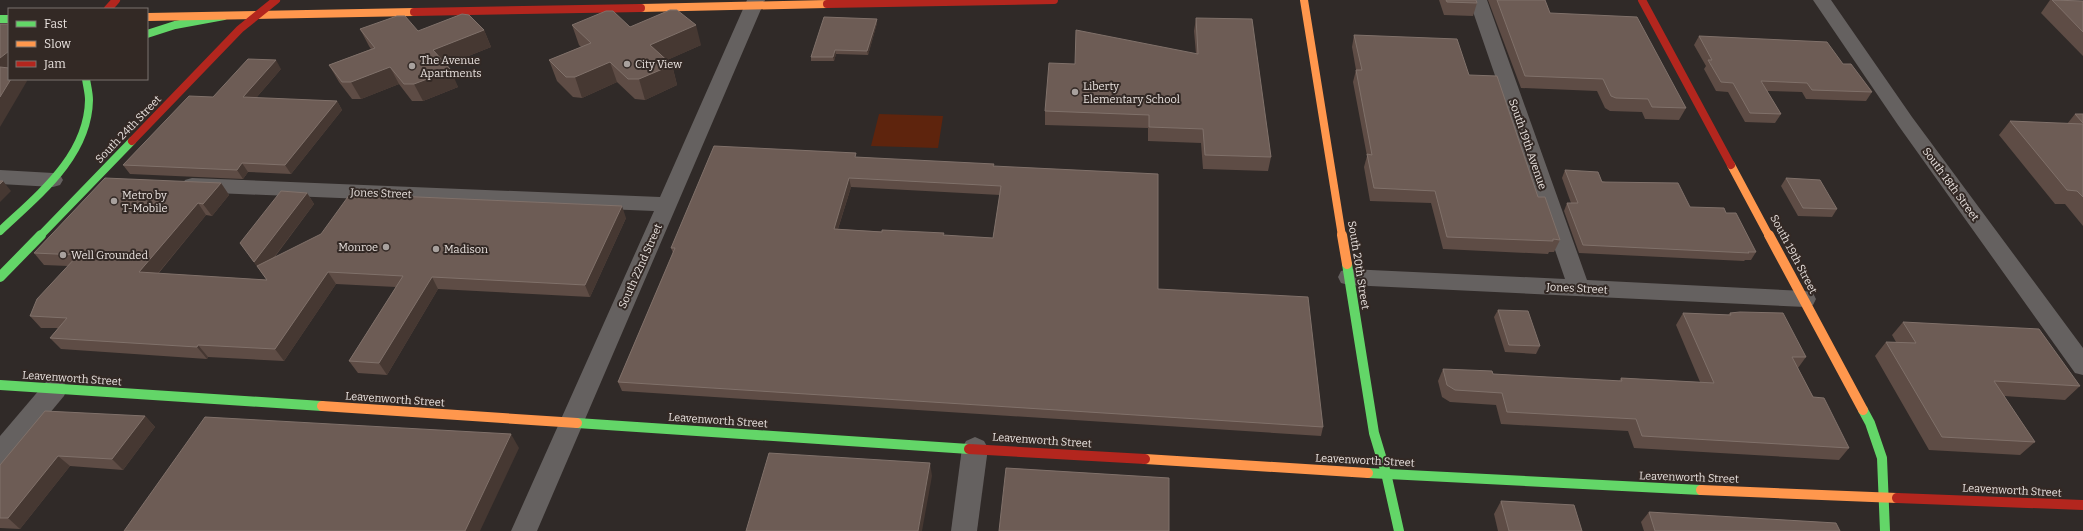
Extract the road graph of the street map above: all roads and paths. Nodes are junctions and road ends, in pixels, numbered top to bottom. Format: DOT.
graph roads {
  1 [pos="116,0"];
  2 [pos="276,0"];
  3 [pos="1054,0"];
  4 [pos="1304,0"];
  5 [pos="1478,0"];
  6 [pos="1642,0"];
  7 [pos="1822,0"];
  8 [pos="915,2"];
  9 [pos="754,3"];
  10 [pos="109,8"];
  11 [pos="227,15"];
  12 [pos="259,15"];
  13 [pos="148,17"];
  14 [pos="148,34"];
  15 [pos="88,81"];
  16 [pos="0,178"];
  17 [pos="53,180"];
  18 [pos="94,181"];
  19 [pos="118,182"];
  20 [pos="174,184"];
  21 [pos="667,204"];
  22 [pos="0,231"];
  23 [pos="0,277"];
  24 [pos="1349,277"];
  25 [pos="1579,288"];
  26 [pos="1804,299"];
  27 [pos="2083,366"];
  28 [pos="0,385"];
  29 [pos="55,389"];
  30 [pos="571,423"];
  31 [pos="975,448"];
  32 [pos="0,454"];
  33 [pos="1386,473"];
  34 [pos="1883,496"];
  35 [pos="2083,505"];
  36 [pos="524,531"];
  37 [pos="964,531"];
  38 [pos="1399,531"];
  39 [pos="1885,531"];
  1 -- 10 [label="main road"];
  2 -- 12 [label="main road, South 24th Street"];
  3 -- 8 [label="main road"];
  4 -- 24 [label="main road, South 20th Street"];
  5 -- 25 [label="street, South 19th Avenue"];
  6 -- 26 [label="main road, South 19th Street"];
  7 -- 27 [label="street, South 18th Street"];
  8 -- 9 [label="main road"];
  9 -- 12 [label="main road"];
  9 -- 21 [label="street, South 22nd Street"];
  11 -- 12 [label="main road"];
  11 -- 13 [label="main road"];
  11 -- 14 [label="main road"];
  12 -- 18 [label="main road, South 24th Street"];
  15 -- 17 [label="main road"];
  16 -- 17 [label="street"];
  17 -- 22 [label="main road"];
  18 -- 19 [label="street"];
  18 -- 23 [label="main road, South 24th Street"];
  20 -- 21 [label="street, Jones Street"];
  21 -- 30 [label="street, South 22nd Street"];
  24 -- 25 [label="street, Jones Street"];
  24 -- 33 [label="main road, South 20th Street"];
  25 -- 26 [label="street, Jones Street"];
  26 -- 34 [label="main road, South 19th Street"];
  28 -- 29 [label="main road, Leavenworth Street"];
  29 -- 30 [label="main road, Leavenworth Street"];
  29 -- 32 [label="street"];
  30 -- 31 [label="main road, Leavenworth Street"];
  30 -- 36 [label="street, South 22nd Street"];
  31 -- 33 [label="main road, Leavenworth Street"];
  31 -- 37 [label="street"];
  33 -- 34 [label="main road, Leavenworth Street"];
  33 -- 38 [label="main road, South 20th Street"];
  34 -- 35 [label="main road, Leavenworth Street"];
  34 -- 39 [label="main road, South 19th Street"];
}
